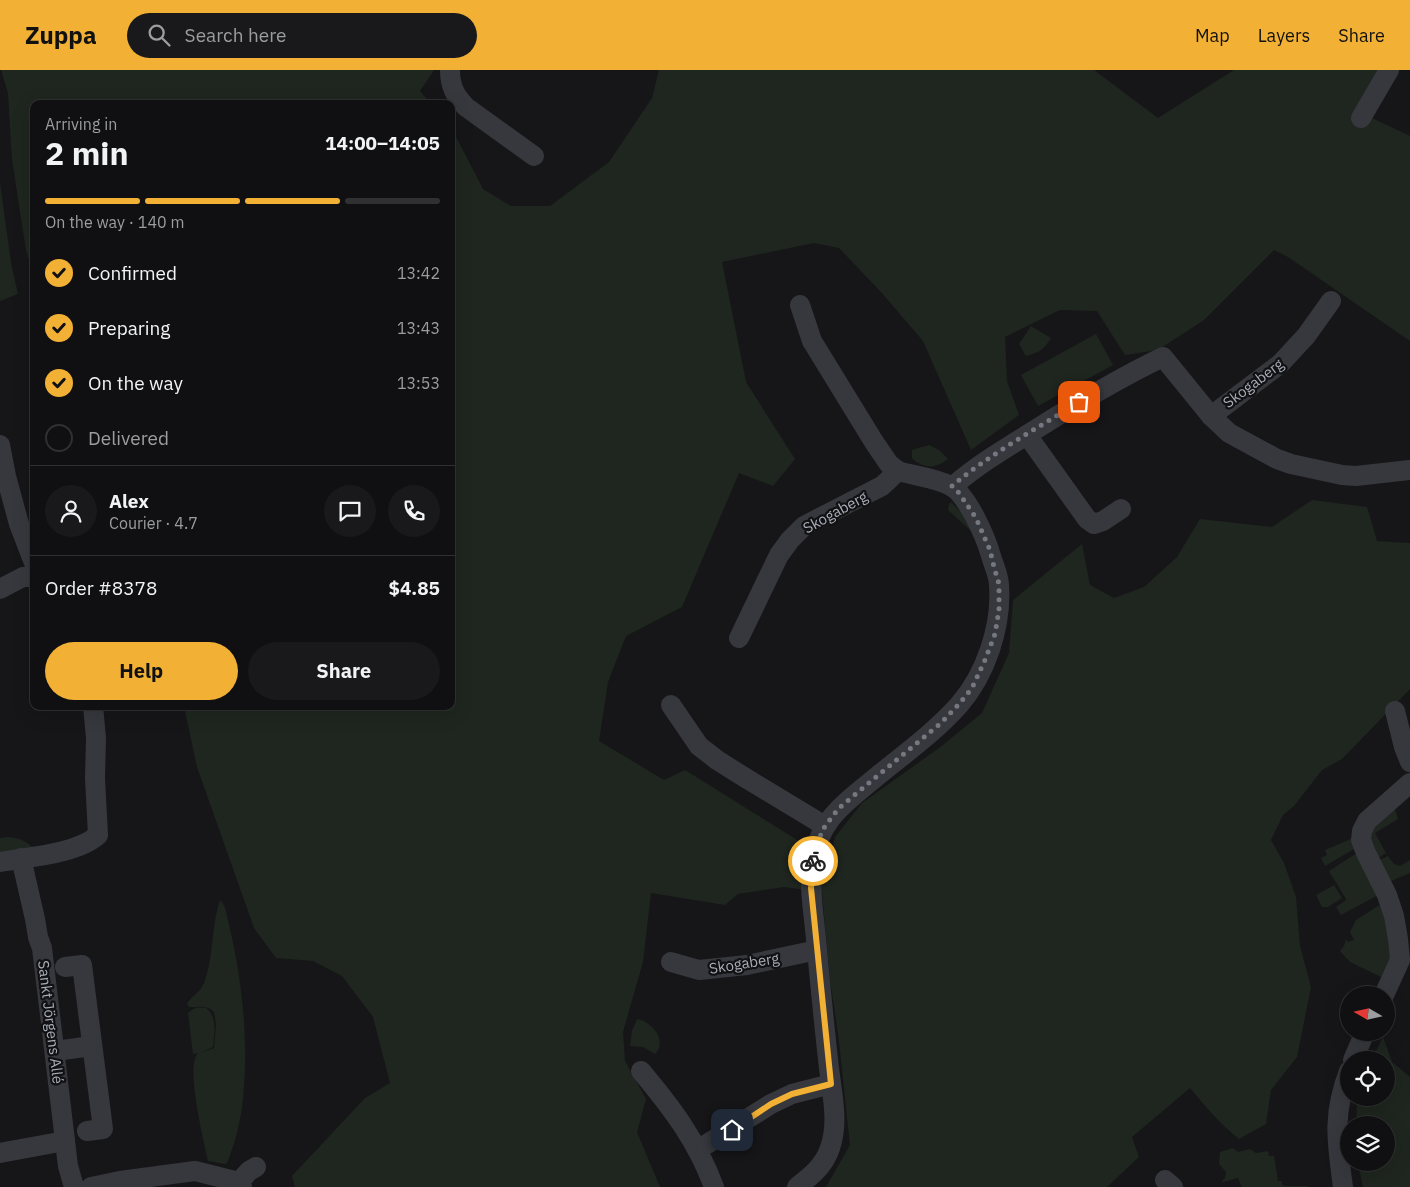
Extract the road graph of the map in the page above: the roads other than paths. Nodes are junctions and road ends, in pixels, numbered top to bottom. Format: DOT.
graph roads {
  1 [pos="450,70"];
  2 [pos="1389,70"];
  3 [pos="1361,118"];
  4 [pos="534,156"];
  5 [pos="1331,301"];
  6 [pos="800,305"];
  7 [pos="1211,416"];
  8 [pos="1027,435"];
  9 [pos="0,445"];
  10 [pos="1410,470"];
  11 [pos="898,471"];
  12 [pos="952,486"];
  13 [pos="1121,510"];
  14 [pos="30,565"];
  15 [pos="30,570"];
  16 [pos="0,589"];
  17 [pos="739,638"];
  18 [pos="670,705"];
  19 [pos="93,710"];
  20 [pos="1395,711"];
  21 [pos="1410,762"];
  22 [pos="1410,783"];
  23 [pos="825,826"];
  24 [pos="21,858"];
  25 [pos="0,862"];
  26 [pos="817,950"];
  27 [pos="1405,960"];
  28 [pos="671,962"];
  29 [pos="65,967"];
  30 [pos="1389,986"];
  31 [pos="92,1046"];
  32 [pos="55,1051"];
  33 [pos="641,1071"];
  34 [pos="831,1084"];
  35 [pos="1340,1100"];
  36 [pos="87,1131"];
  37 [pos="66,1141"];
  38 [pos="708,1144"];
  39 [pos="0,1154"];
  40 [pos="256,1167"];
  41 [pos="240,1184"];
  42 [pos="74,1187"];
  43 [pos="92,1187"];
  44 [pos="714,1187"];
  45 [pos="797,1187"];
  46 [pos="1343,1187"];
  1 -- 4 [label="street"];
  2 -- 3 [label="street"];
  5 -- 7 [label="street, Skogaberg"];
  6 -- 11 [label="street"];
  7 -- 8 [label="street, Skogaberg"];
  7 -- 10 [label="street, Skogaberg"];
  8 -- 12 [label="street, Skogaberg"];
  8 -- 13 [label="street"];
  9 -- 14 [label="street"];
  11 -- 12 [label="street"];
  11 -- 17 [label="street, Skogaberg"];
  12 -- 23 [label="street"];
  15 -- 16 [label="street"];
  18 -- 23 [label="street"];
  19 -- 24 [label="street"];
  20 -- 21 [label="street"];
  22 -- 27 [label="street"];
  23 -- 26 [label="street"];
  24 -- 25 [label="street"];
  24 -- 32 [label="street, Sankt Jörgens Allé"];
  26 -- 28 [label="street, Skogaberg"];
  26 -- 34 [label="street"];
  27 -- 30 [label="street"];
  29 -- 31 [label="street"];
  31 -- 32 [label="street"];
  31 -- 36 [label="street"];
  32 -- 37 [label="street, Sankt Jörgens Allé"];
  33 -- 44 [label="street"];
  34 -- 38 [label="street"];
  34 -- 45 [label="street"];
  35 -- 46 [label="street"];
  37 -- 39 [label="street"];
  37 -- 42 [label="street, Sankt Jörgens Allé"];
  40 -- 41 [label="street"];
  41 -- 43 [label="street"];
}
